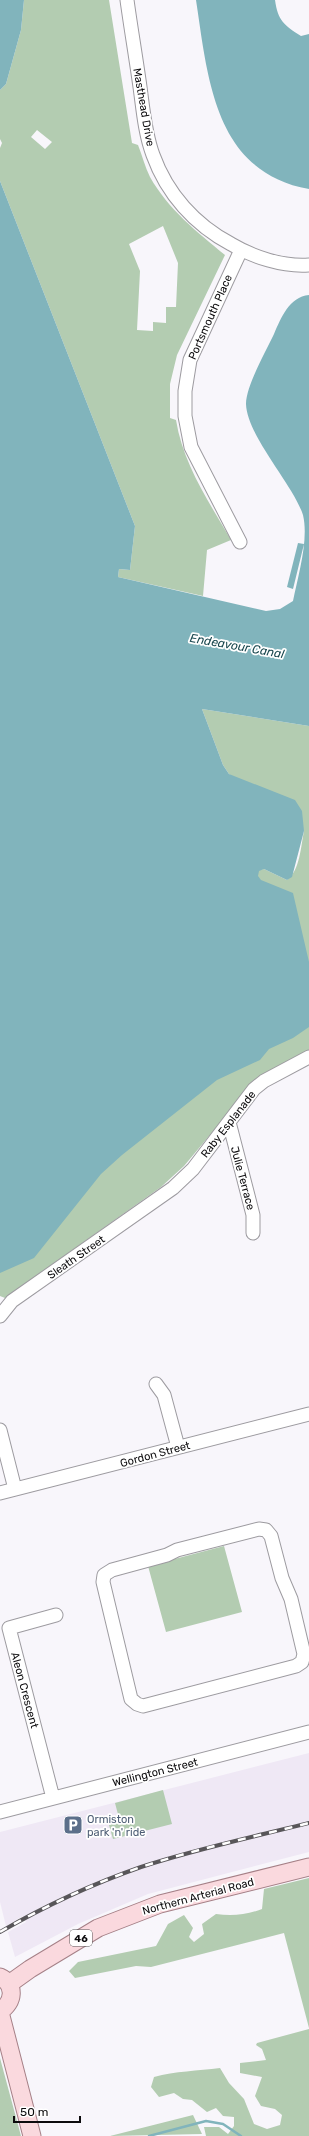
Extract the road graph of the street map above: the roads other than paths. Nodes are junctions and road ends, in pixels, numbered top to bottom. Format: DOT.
graph roads {
  1 [pos="127,0"];
  2 [pos="241,250"];
  3 [pos="309,265"];
  4 [pos="240,542"];
  5 [pos="309,1057"];
  6 [pos="229,1122"];
  7 [pos="154,1202"];
  8 [pos="253,1234"];
  9 [pos="0,1316"];
  10 [pos="156,1384"];
  11 [pos="309,1414"];
  12 [pos="0,1430"];
  13 [pos="178,1447"];
  14 [pos="15,1489"];
  15 [pos="0,1493"];
  16 [pos="56,1615"];
  17 [pos="137,1704"];
  18 [pos="309,1732"];
  19 [pos="53,1798"];
  20 [pos="0,1812"];
  21 [pos="309,1867"];
  22 [pos="5,1981"];
  23 [pos="0,2011"];
  24 [pos="32,2136"];
  1 -- 2 [label="street, Masthead Drive"];
  2 -- 3 [label="street, Masthead Drive"];
  2 -- 4 [label="street, Portsmouth Place"];
  5 -- 6 [label="street, Raby Esplanade"];
  6 -- 7 [label="street, Raby Esplanade"];
  6 -- 8 [label="street, Julie Terrace"];
  7 -- 9 [label="street, Sleath Street"];
  10 -- 13 [label="street"];
  11 -- 13 [label="street, Gordon Street"];
  12 -- 14 [label="street"];
  13 -- 14 [label="street, Gordon Street"];
  14 -- 15 [label="street, Gordon Street"];
  16 -- 19 [label="street, Aleon Crescent"];
  17 -- 17 [label="street"];
  18 -- 19 [label="street, Wellington Street"];
  19 -- 20 [label="street, Wellington Street"];
  21 -- 22 [label="main road, Northern Arterial Road / 46"];
  22 -- 23 [label="main road, 46"];
  23 -- 24 [label="main road, 46"];
}
